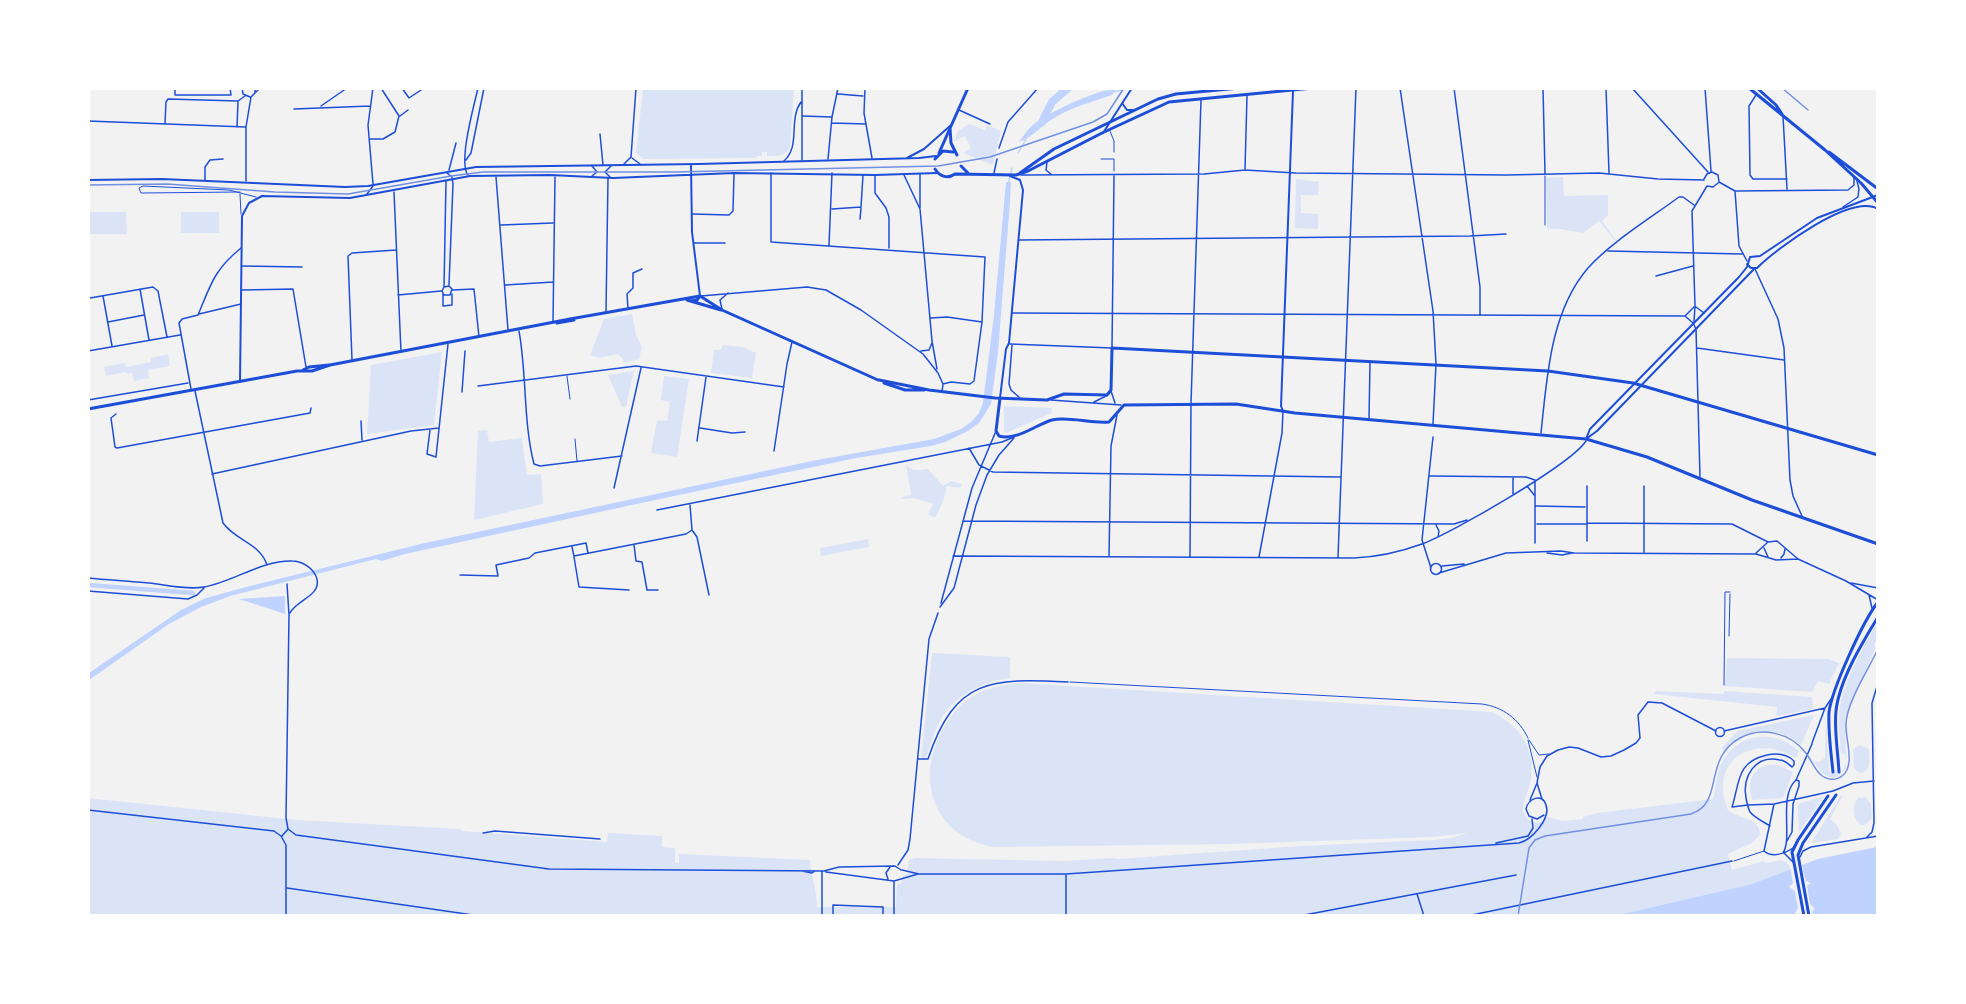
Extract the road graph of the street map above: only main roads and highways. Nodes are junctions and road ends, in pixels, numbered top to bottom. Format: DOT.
graph roads {
  1 [pos="968,88"];
  2 [pos="1240,88"];
  3 [pos="1313,88"];
  4 [pos="1749,88"];
  5 [pos="1757,88"];
  6 [pos="1293,89"];
  7 [pos="1783,115"];
  8 [pos="950,126"];
  9 [pos="1825,150"];
  10 [pos="935,169"];
  11 [pos="955,174"];
  12 [pos="970,174"];
  13 [pos="1015,176"];
  14 [pos="1878,189"];
  15 [pos="1875,195"];
  16 [pos="1878,203"];
  17 [pos="687,300"];
  18 [pos="722,310"];
  19 [pos="1000,398"];
  20 [pos="88,409"];
  21 [pos="1878,455"];
  22 [pos="1878,544"];
  23 [pos="1878,601"];
  24 [pos="1878,617"];
  25 [pos="1833,772"];
  26 [pos="1839,772"];
  27 [pos="1836,795"];
  28 [pos="1828,796"];
  29 [pos="1804,915"];
  30 [pos="1809,915"];
  1 -- 8 [label="main road"];
  2 -- 13 [label="main road"];
  3 -- 6 [label="main road"];
  4 -- 7 [label="main road"];
  5 -- 7 [label="main road"];
  6 -- 13 [label="main road"];
  7 -- 9 [label="main road"];
  8 -- 8 [label="main road"];
  9 -- 14 [label="main road"];
  9 -- 15 [label="main road"];
  10 -- 11 [label="main road"];
  11 -- 12 [label="main road"];
  11 -- 12 [label="main road"];
  12 -- 13 [label="main road"];
  15 -- 16 [label="main road"];
  17 -- 18 [label="main road"];
  17 -- 18 [label="main road"];
  17 -- 20 [label="main road"];
  18 -- 19 [label="main road"];
  19 -- 21 [label="main road"];
  19 -- 22 [label="main road"];
  23 -- 25 [label="main road"];
  24 -- 26 [label="main road"];
  27 -- 30 [label="main road"];
  28 -- 29 [label="main road"];
}
